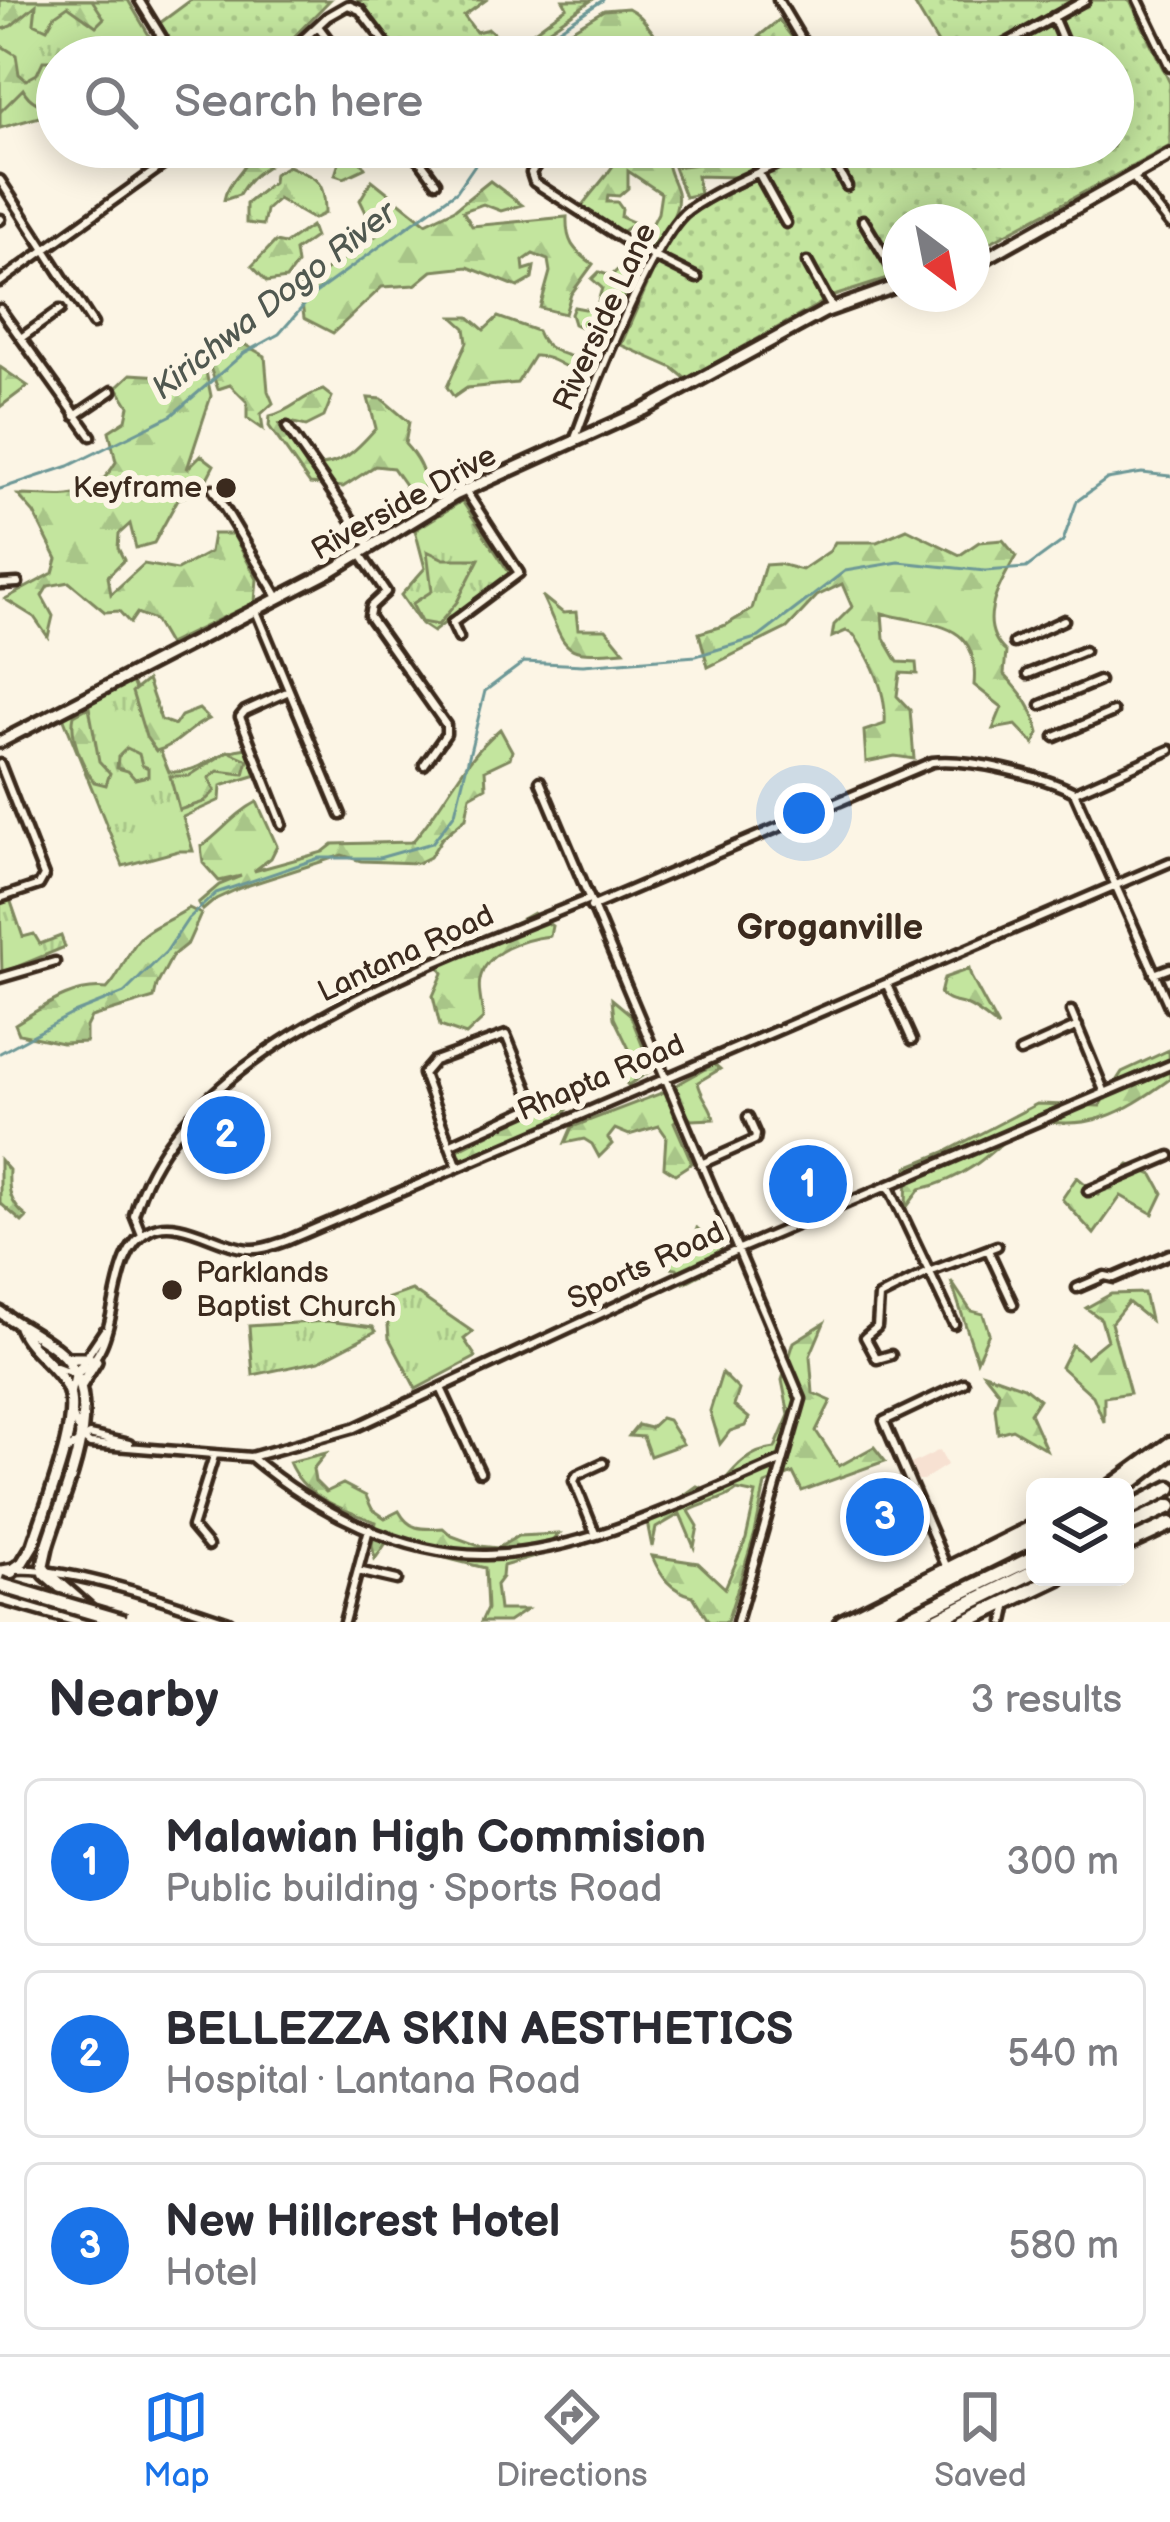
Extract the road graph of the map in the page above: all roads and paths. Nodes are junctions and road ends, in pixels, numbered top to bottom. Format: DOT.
graph roads {
  1 [pos="139,0"];
  2 [pos="778,0"];
  3 [pos="1085,0"];
  4 [pos="1138,0"];
  5 [pos="1053,17"];
  6 [pos="317,25"];
  7 [pos="161,36"];
  8 [pos="306,36"];
  9 [pos="325,36"];
  10 [pos="378,36"];
  11 [pos="799,36"];
  12 [pos="1019,36"];
  13 [pos="1061,36"];
  14 [pos="1170,67"];
  15 [pos="1170,155"];
  16 [pos="158,168"];
  17 [pos="426,168"];
  18 [pos="534,168"];
  19 [pos="771,168"];
  20 [pos="837,168"];
  21 [pos="759,174"];
  22 [pos="1132,176"];
  23 [pos="0,180"];
  24 [pos="436,182"];
  25 [pos="847,186"];
  26 [pos="863,220"];
  27 [pos="786,223"];
  28 [pos="1170,224"];
  29 [pos="44,249"];
  30 [pos="882,252"];
  31 [pos="990,256"];
  32 [pos="654,257"];
  33 [pos="807,262"];
  34 [pos="697,278"];
  35 [pos="0,282"];
  36 [pos="882,290"];
  37 [pos="832,308"];
  38 [pos="0,309"];
  39 [pos="60,310"];
  40 [pos="93,324"];
  41 [pos="21,338"];
  42 [pos="112,392"];
  43 [pos="75,416"];
  44 [pos="287,427"];
  45 [pos="91,436"];
  46 [pos="573,443"];
  47 [pos="213,489"];
  48 [pos="464,490"];
  49 [pos="366,551"];
  50 [pos="18,583"];
  51 [pos="0,584"];
  52 [pos="279,598"];
  53 [pos="256,611"];
  54 [pos="1064,620"];
  55 [pos="459,638"];
  56 [pos="1014,643"];
  57 [pos="1084,651"];
  58 [pos="1028,674"];
  59 [pos="1099,681"];
  60 [pos="290,691"];
  61 [pos="1041,705"];
  62 [pos="1113,712"];
  63 [pos="1055,737"];
  64 [pos="0,742"];
  65 [pos="1170,750"];
  66 [pos="0,764"];
  67 [pos="424,765"];
  68 [pos="540,781"];
  69 [pos="1074,792"];
  70 [pos="341,815"];
  71 [pos="282,824"];
  72 [pos="1170,862"];
  73 [pos="1117,885"];
  74 [pos="0,898"];
  75 [pos="590,903"];
  76 [pos="55,962"];
  77 [pos="1170,968"];
  78 [pos="1154,974"];
  79 [pos="0,979"];
  80 [pos="887,985"];
  81 [pos="1170,1008"];
  82 [pos="1071,1011"];
  83 [pos="1078,1026"];
  84 [pos="913,1040"];
  85 [pos="1020,1052"];
  86 [pos="1170,1065"];
  87 [pos="663,1076"];
  88 [pos="1105,1093"];
  89 [pos="748,1118"];
  90 [pos="449,1145"];
  91 [pos="1170,1156"];
  92 [pos="700,1164"];
  93 [pos="457,1166"];
  94 [pos="889,1186"];
  95 [pos="1088,1191"];
  96 [pos="142,1235"];
  97 [pos="737,1250"];
  98 [pos="1170,1254"];
  99 [pos="931,1271"];
  100 [pos="1077,1288"];
  101 [pos="1013,1304"];
  102 [pos="0,1312"];
  103 [pos="954,1324"];
  104 [pos="20,1327"];
  105 [pos="891,1355"];
  106 [pos="63,1356"];
  107 [pos="92,1360"];
  108 [pos="54,1366"];
  109 [pos="75,1373"];
  110 [pos="964,1383"];
  111 [pos="441,1388"];
  112 [pos="75,1391"];
  113 [pos="72,1413"];
  114 [pos="81,1437"];
  115 [pos="1170,1448"];
  116 [pos="61,1456"];
  117 [pos="214,1456"];
  118 [pos="251,1457"];
  119 [pos="784,1460"];
  120 [pos="603,1463"];
  121 [pos="480,1472"];
  122 [pos="1125,1478"];
  123 [pos="1134,1479"];
  124 [pos="1170,1488"];
  125 [pos="1134,1506"];
  126 [pos="1170,1506"];
  127 [pos="1134,1523"];
  128 [pos="1170,1524"];
  129 [pos="369,1529"];
  130 [pos="1026,1530"];
  131 [pos="596,1533"];
  132 [pos="1026,1541"];
  133 [pos="1134,1541"];
  134 [pos="208,1546"];
  135 [pos="1026,1565"];
  136 [pos="947,1568"];
  137 [pos="358,1571"];
  138 [pos="6,1572"];
  139 [pos="46,1573"];
  140 [pos="1026,1576"];
  141 [pos="397,1580"];
  142 [pos="1026,1583"];
  143 [pos="0,1586"];
  144 [pos="1003,1588"];
  145 [pos="0,1597"];
  146 [pos="984,1612"];
  147 [pos="88,1622"];
  148 [pos="102,1622"];
  149 [pos="125,1622"];
  150 [pos="230,1622"];
  151 [pos="344,1622"];
  152 [pos="737,1622"];
  153 [pos="842,1622"];
  154 [pos="863,1622"];
  155 [pos="900,1622"];
  156 [pos="932,1622"];
  157 [pos="964,1622"];
  158 [pos="1003,1622"];
  1 -- 7 [label="street"];
  2 -- 11 [label="street"];
  3 -- 5 [label="street"];
  4 -- 14 [label="street"];
  5 -- 12 [label="street"];
  5 -- 13 [label="street"];
  6 -- 8 [label="street"];
  6 -- 9 [label="street"];
  6 -- 10 [label="street"];
  15 -- 22 [label="street"];
  16 -- 29 [label="street"];
  17 -- 24 [label="street"];
  18 -- 32 [label="street"];
  19 -- 21 [label="street, Riverside Lane"];
  20 -- 25 [label="street"];
  21 -- 27 [label="street"];
  21 -- 32 [label="street, Riverside Lane"];
  22 -- 28 [label="street"];
  22 -- 31 [label="street"];
  23 -- 29 [label="street"];
  26 -- 30 [label="street"];
  29 -- 35 [label="street"];
  29 -- 40 [label="street"];
  32 -- 34 [label="street"];
  32 -- 46 [label="street, Riverside Lane"];
  33 -- 37 [label="street"];
  36 -- 37 [label="street, Riverside Drive"];
  37 -- 46 [label="street, Riverside Drive"];
  38 -- 41 [label="street"];
  39 -- 41 [label="street"];
  41 -- 43 [label="street"];
  42 -- 43 [label="street"];
  43 -- 45 [label="street"];
  44 -- 49 [label="street"];
  46 -- 48 [label="street, Riverside Drive"];
  47 -- 52 [label="street"];
  48 -- 49 [label="street, Riverside Drive"];
  48 -- 55 [label="street"];
  49 -- 52 [label="street, Riverside Drive"];
  49 -- 67 [label="street"];
  50 -- 51 [label="street"];
  52 -- 53 [label="street, Riverside Drive"];
  53 -- 60 [label="street"];
  53 -- 64 [label="street, Riverside Drive"];
  54 -- 56 [label="street"];
  57 -- 58 [label="street"];
  59 -- 61 [label="street"];
  60 -- 70 [label="street"];
  60 -- 71 [label="street"];
  62 -- 63 [label="street"];
  65 -- 69 [label="street"];
  66 -- 74 [label="street"];
  68 -- 75 [label="street"];
  69 -- 73 [label="street"];
  69 -- 75 [label="street, Lantana Road"];
  72 -- 73 [label="street, Rhapta Road"];
  73 -- 78 [label="street"];
  73 -- 80 [label="street, Rhapta Road"];
  75 -- 87 [label="street"];
  75 -- 96 [label="street, Lantana Road"];
  76 -- 79 [label="street"];
  77 -- 78 [label="street"];
  78 -- 81 [label="street"];
  80 -- 84 [label="street"];
  80 -- 87 [label="street, Rhapta Road"];
  82 -- 83 [label="street"];
  83 -- 85 [label="street"];
  83 -- 88 [label="street"];
  86 -- 88 [label="street, Sports Road"];
  87 -- 92 [label="street"];
  87 -- 93 [label="street, Rhapta Road"];
  88 -- 94 [label="street, Sports Road"];
  89 -- 92 [label="street"];
  90 -- 90 [label="street"];
  90 -- 93 [label="street"];
  91 -- 95 [label="street"];
  92 -- 97 [label="street"];
  93 -- 96 [label="street, Rhapta Road"];
  94 -- 97 [label="street, Sports Road"];
  94 -- 99 [label="street"];
  96 -- 107 [label="street"];
  97 -- 111 [label="street, Sports Road"];
  97 -- 119 [label="street"];
  98 -- 100 [label="street"];
  99 -- 101 [label="street"];
  99 -- 103 [label="street"];
  99 -- 105 [label="street"];
  102 -- 104 [label="street"];
  104 -- 106 [label="street"];
  104 -- 108 [label="street"];
  106 -- 107 [label="street"];
  106 -- 109 [label="street"];
  107 -- 109 [label="street"];
  107 -- 112 [label="street"];
  108 -- 109 [label="street"];
  108 -- 112 [label="street"];
  109 -- 112 [label="street"];
  110 -- 136 [label="street"];
  111 -- 118 [label="street, Sports Road"];
  111 -- 121 [label="street"];
  112 -- 113 [label="street"];
  112 -- 114 [label="street"];
  113 -- 114 [label="street"];
  113 -- 116 [label="street"];
  114 -- 116 [label="street"];
  114 -- 117 [label="street, Sports Road"];
  114 -- 139 [label="street"];
  115 -- 122 [label="highway"];
  115 -- 123 [label="highway"];
  116 -- 138 [label="street"];
  117 -- 118 [label="street, Sports Road"];
  117 -- 134 [label="street"];
  118 -- 129 [label="street"];
  119 -- 131 [label="street"];
  119 -- 152 [label="street"];
  120 -- 131 [label="street"];
  124 -- 125 [label="highway"];
  126 -- 127 [label="highway"];
  128 -- 133 [label="highway"];
  129 -- 131 [label="street"];
  129 -- 137 [label="street"];
  130 -- 136 [label="highway"];
  132 -- 154 [label="highway"];
  135 -- 144 [label="highway"];
  136 -- 153 [label="highway"];
  137 -- 141 [label="street"];
  137 -- 151 [label="street"];
  138 -- 139 [label="street"];
  139 -- 148 [label="highway"];
  139 -- 150 [label="street"];
  140 -- 144 [label="highway"];
  142 -- 144 [label="highway"];
  143 -- 149 [label="highway, bridge"];
  144 -- 146 [label="highway"];
  144 -- 155 [label="highway"];
  144 -- 156 [label="highway"];
  144 -- 158 [label="street"];
  145 -- 147 [label="highway"];
  146 -- 157 [label="highway"];
  146 -- 158 [label="street"];
}
